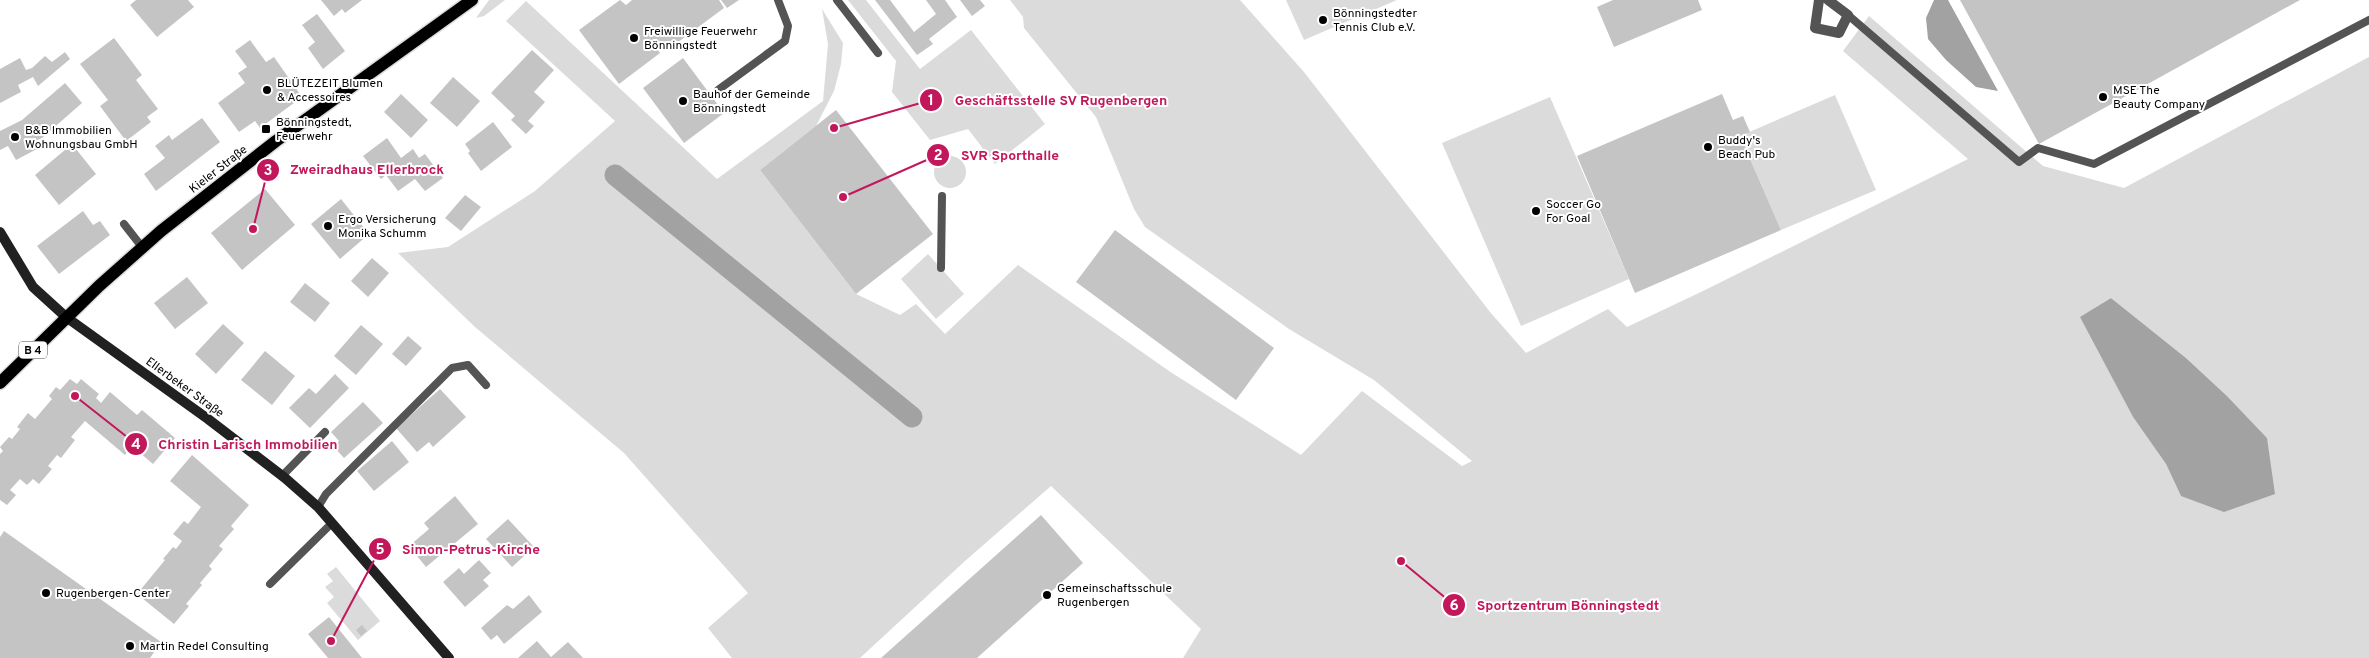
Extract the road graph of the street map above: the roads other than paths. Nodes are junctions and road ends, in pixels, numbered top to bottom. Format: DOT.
graph roads {
  1 [pos="472,0"];
  2 [pos="778,0"];
  3 [pos="837,0"];
  4 [pos="1819,0"];
  5 [pos="1828,0"];
  6 [pos="1848,15"];
  7 [pos="2369,20"];
  8 [pos="878,54"];
  9 [pos="718,90"];
  10 [pos="942,196"];
  11 [pos="124,224"];
  12 [pos="0,232"];
  13 [pos="142,247"];
  14 [pos="941,268"];
  15 [pos="66,317"];
  16 [pos="0,383"];
  17 [pos="486,385"];
  18 [pos="325,432"];
  19 [pos="282,476"];
  20 [pos="318,507"];
  21 [pos="332,523"];
  22 [pos="270,584"];
  23 [pos="449,658"];
  1 -- 13 [label="main road, Kieler Straße / B 4"];
  2 -- 9 [label="lane"];
  3 -- 8 [label="lane"];
  4 -- 6 [label="street"];
  5 -- 6 [label="street"];
  6 -- 7 [label="lane"];
  10 -- 14 [label="lane"];
  11 -- 13 [label="lane"];
  12 -- 15 [label="main road, Ellerbeker Straße"];
  13 -- 15 [label="main road, Kieler Straße / B 4"];
  15 -- 16 [label="main road, Kieler Straße / B 4"];
  15 -- 19 [label="main road, Ellerbeker Straße"];
  17 -- 20 [label="lane"];
  18 -- 19 [label="lane"];
  19 -- 20 [label="main road, Ellerbeker Straße"];
  20 -- 21 [label="main road, Ellerbeker Straße"];
  21 -- 22 [label="lane"];
  21 -- 23 [label="main road, Ellerbeker Straße"];
}
